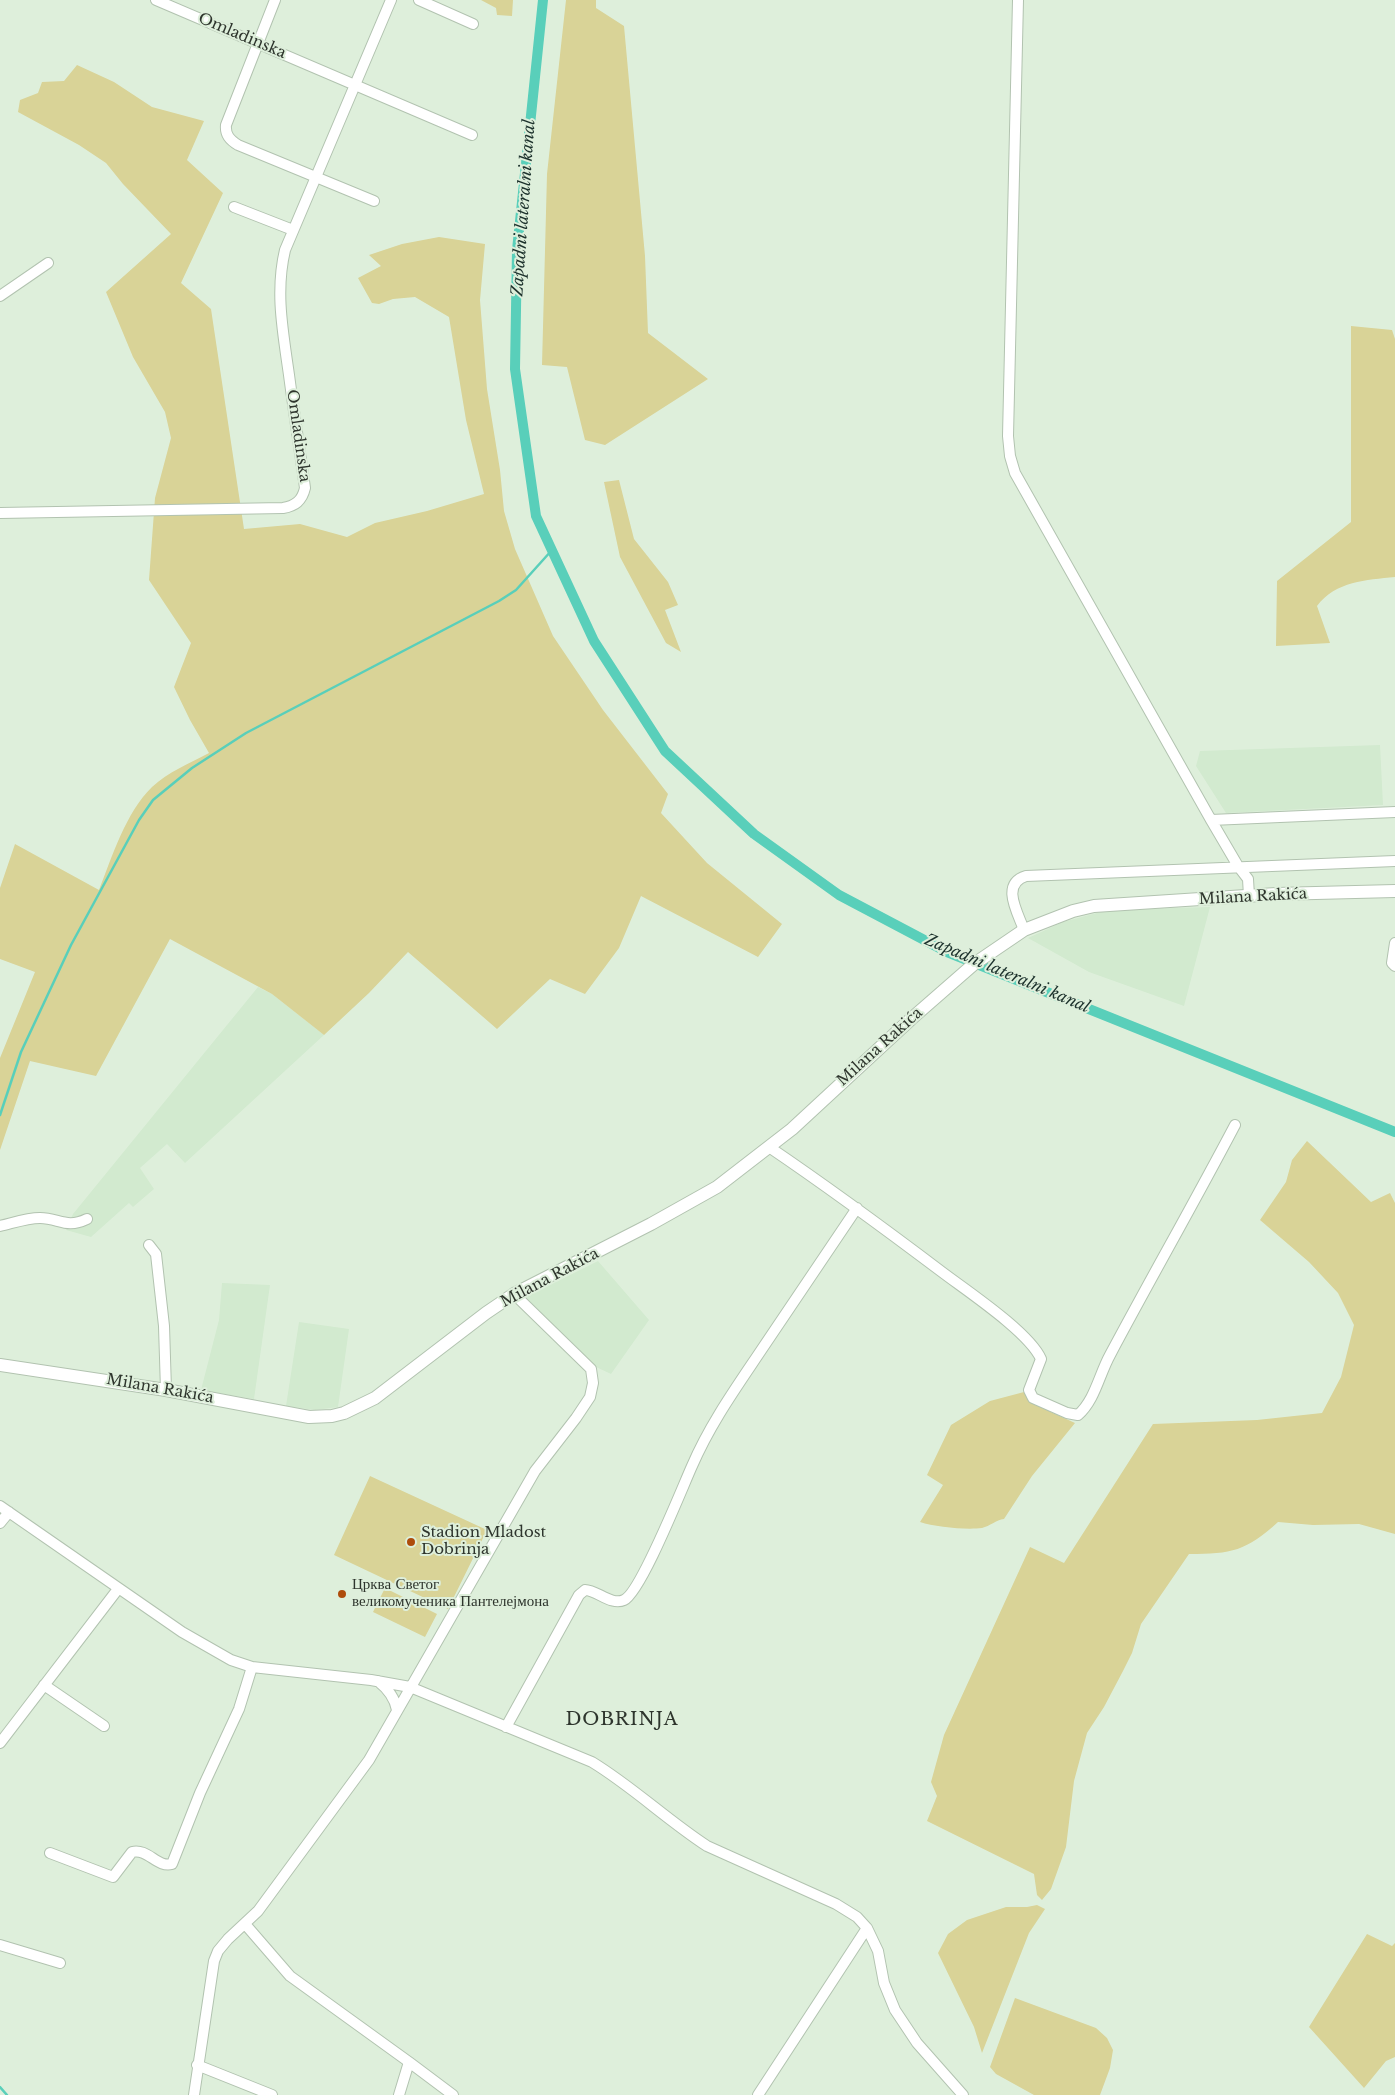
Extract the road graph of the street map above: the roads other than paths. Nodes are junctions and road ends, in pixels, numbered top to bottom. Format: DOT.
graph roads {
  1 [pos="156,0"];
  2 [pos="275,0"];
  3 [pos="391,0"];
  4 [pos="419,0"];
  5 [pos="1018,0"];
  6 [pos="473,24"];
  7 [pos="258,42"];
  8 [pos="355,84"];
  9 [pos="472,135"];
  10 [pos="316,176"];
  11 [pos="374,201"];
  12 [pos="234,207"];
  13 [pos="293,230"];
  14 [pos="48,263"];
  15 [pos="0,296"];
  16 [pos="0,513"];
  17 [pos="1395,812"];
  18 [pos="1211,820"];
  19 [pos="1395,861"];
  20 [pos="1238,866"];
  21 [pos="1395,891"];
  22 [pos="1249,896"];
  23 [pos="1024,930"];
  24 [pos="1395,943"];
  25 [pos="1395,966"];
  26 [pos="1234,1125"];
  27 [pos="769,1147"];
  28 [pos="857,1208"];
  29 [pos="87,1219"];
  30 [pos="0,1226"];
  31 [pos="149,1245"];
  32 [pos="514,1294"];
  33 [pos="0,1365"];
  34 [pos="166,1390"];
  35 [pos="4,1509"];
  36 [pos="0,1523"];
  37 [pos="118,1589"];
  38 [pos="252,1668"];
  39 [pos="378,1681"];
  40 [pos="44,1685"];
  41 [pos="410,1687"];
  42 [pos="397,1710"];
  43 [pos="104,1726"];
  44 [pos="506,1727"];
  45 [pos="0,1743"];
  46 [pos="50,1853"];
  47 [pos="245,1924"];
  48 [pos="868,1928"];
  49 [pos="0,1945"];
  50 [pos="60,1963"];
  51 [pos="409,2062"];
  52 [pos="197,2065"];
  53 [pos="194,2095"];
  54 [pos="272,2095"];
  55 [pos="398,2095"];
  56 [pos="453,2095"];
  57 [pos="758,2095"];
  58 [pos="963,2095"];
  1 -- 7 [label="street, Omladinska"];
  2 -- 7 [label="street"];
  3 -- 8 [label="street, Omladinska"];
  4 -- 6 [label="street"];
  5 -- 18 [label="street"];
  7 -- 8 [label="street, Omladinska"];
  7 -- 10 [label="street"];
  8 -- 9 [label="street, Omladinska"];
  8 -- 10 [label="street, Omladinska"];
  10 -- 11 [label="street"];
  10 -- 13 [label="street, Omladinska"];
  12 -- 13 [label="street"];
  13 -- 16 [label="street, Omladinska"];
  14 -- 15 [label="street"];
  17 -- 18 [label="street"];
  18 -- 20 [label="street"];
  19 -- 20 [label="street"];
  20 -- 22 [label="street"];
  20 -- 23 [label="street"];
  21 -- 22 [label="main road, Milana Rakića"];
  22 -- 23 [label="main road, Milana Rakića"];
  23 -- 27 [label="main road, Milana Rakića"];
  24 -- 25 [label="street"];
  26 -- 28 [label="street"];
  27 -- 28 [label="street"];
  27 -- 32 [label="main road, Milana Rakića"];
  28 -- 44 [label="street"];
  29 -- 30 [label="street"];
  31 -- 34 [label="street"];
  32 -- 34 [label="main road, Milana Rakića"];
  32 -- 41 [label="street"];
  33 -- 34 [label="main road, Milana Rakića"];
  35 -- 36 [label="street"];
  35 -- 37 [label="street"];
  37 -- 38 [label="street"];
  37 -- 40 [label="street"];
  38 -- 39 [label="street"];
  38 -- 46 [label="street"];
  39 -- 41 [label="street"];
  39 -- 42 [label="street"];
  40 -- 43 [label="street"];
  40 -- 45 [label="street"];
  41 -- 42 [label="street"];
  41 -- 44 [label="street"];
  42 -- 47 [label="street"];
  44 -- 48 [label="street"];
  47 -- 51 [label="street"];
  47 -- 52 [label="street"];
  48 -- 57 [label="street"];
  48 -- 58 [label="street"];
  49 -- 50 [label="street"];
  51 -- 55 [label="street"];
  51 -- 56 [label="street"];
  52 -- 53 [label="street"];
  52 -- 54 [label="street"];
}
